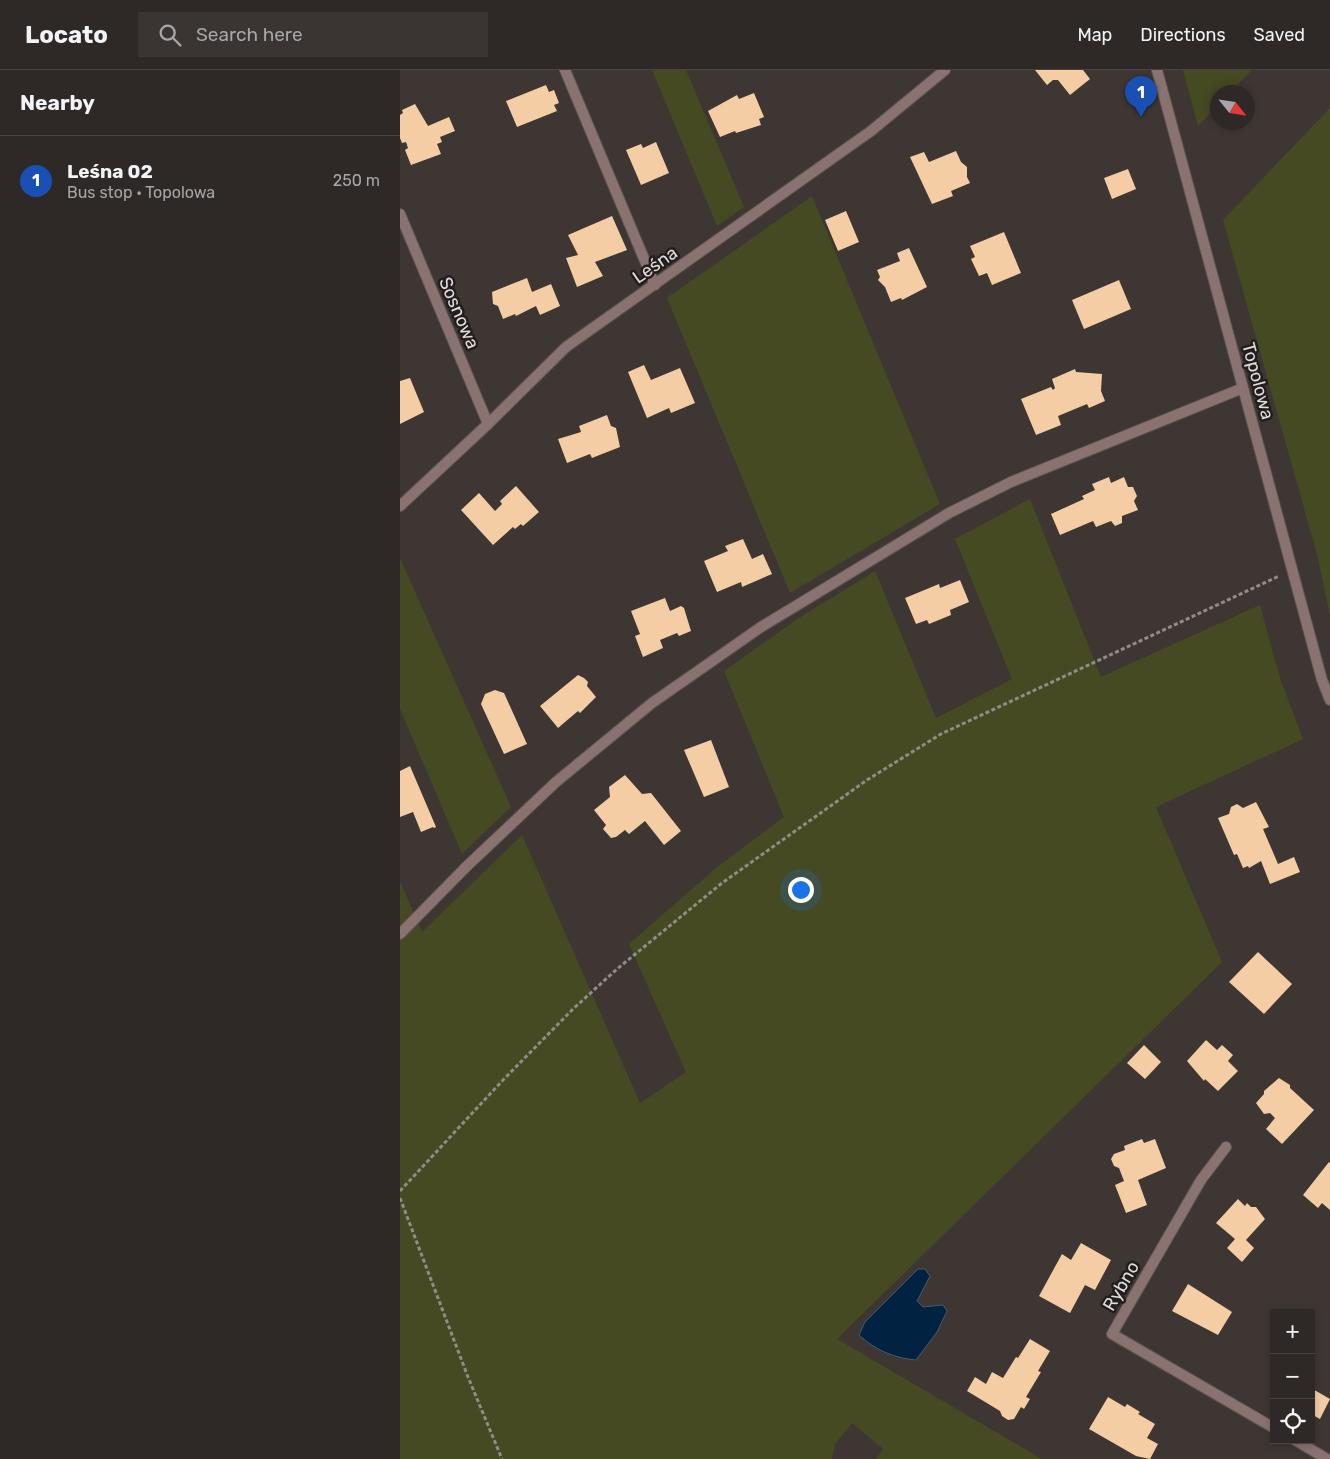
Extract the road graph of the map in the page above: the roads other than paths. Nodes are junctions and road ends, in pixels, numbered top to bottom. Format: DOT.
graph roads {
  1 [pos="565,70"];
  2 [pos="944,70"];
  3 [pos="1157,70"];
  4 [pos="400,214"];
  5 [pos="654,285"];
  6 [pos="1243,388"];
  7 [pos="488,424"];
  8 [pos="400,506"];
  9 [pos="1330,700"];
  10 [pos="400,934"];
  11 [pos="1226,1146"];
  12 [pos="1270,1426"];
  13 [pos="1302,1444"];
  14 [pos="1327,1459"];
  1 -- 5 [label="street"];
  2 -- 5 [label="street, Leśna"];
  3 -- 6 [label="street, Topolowa"];
  4 -- 7 [label="street, Sosnowa"];
  5 -- 7 [label="street, Leśna"];
  6 -- 9 [label="street, Topolowa"];
  6 -- 10 [label="street"];
  7 -- 8 [label="street, Leśna"];
  11 -- 12 [label="street, Rybno"];
  13 -- 14 [label="street"];
}
